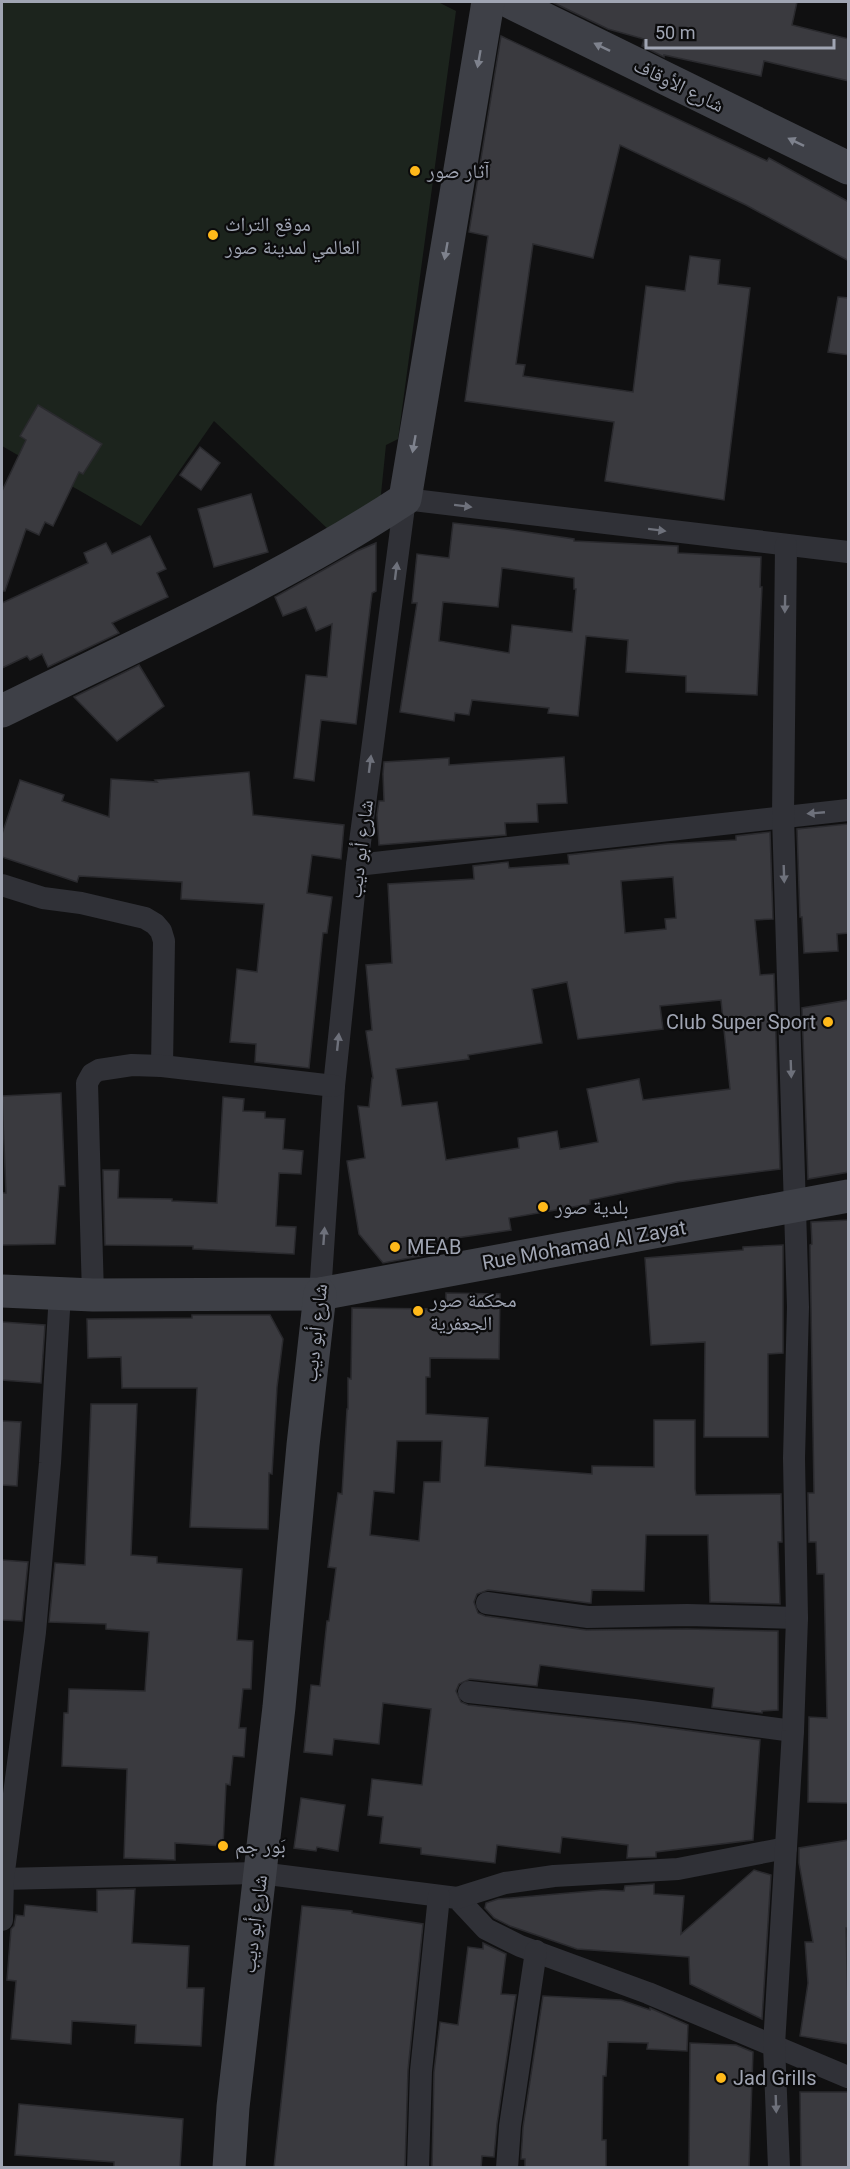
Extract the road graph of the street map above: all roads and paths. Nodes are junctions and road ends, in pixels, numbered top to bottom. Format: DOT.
graph roads {
  1 [pos="489,2"];
  2 [pos="510,2"];
  3 [pos="849,168"];
  4 [pos="405,500"];
  5 [pos="786,545"];
  6 [pos="849,552"];
  7 [pos="2,711"];
  8 [pos="849,810"];
  9 [pos="783,816"];
  10 [pos="357,865"];
  11 [pos="2,885"];
  12 [pos="162,1066"];
  13 [pos="333,1086"];
  14 [pos="849,1196"];
  15 [pos="795,1207"];
  16 [pos="2,1291"];
  17 [pos="60,1293"];
  18 [pos="320,1294"];
  19 [pos="93,1295"];
  20 [pos="487,1603"];
  21 [pos="797,1618"];
  22 [pos="469,1692"];
  23 [pos="793,1731"];
  24 [pos="786,1848"];
  25 [pos="260,1873"];
  26 [pos="2,1879"];
  27 [pos="448,1897"];
  28 [pos="2,1920"];
  29 [pos="536,1951"];
  30 [pos="774,2045"];
  31 [pos="849,2078"];
  32 [pos="229,2168"];
  33 [pos="418,2168"];
  34 [pos="507,2168"];
  35 [pos="779,2168"];
  1 -- 4 [label="main road, one-way"];
  3 -- 2 [label="main road, شارع الأوقاف, one-way"];
  4 -- 5 [label="street, one-way"];
  4 -- 7 [label="main road"];
  10 -- 4 [label="street, شارع أبو ديب, one-way"];
  5 -- 6 [label="street"];
  5 -- 9 [label="street, one-way"];
  8 -- 9 [label="street, one-way"];
  9 -- 10 [label="street"];
  9 -- 15 [label="street, one-way"];
  13 -- 10 [label="street, شارع أبو ديب, one-way"];
  11 -- 12 [label="street"];
  12 -- 13 [label="street"];
  12 -- 19 [label="street"];
  18 -- 13 [label="street, شارع أبو ديب, one-way"];
  14 -- 15 [label="main road, Rue Mohamad Al Zayat"];
  15 -- 18 [label="main road, Rue Mohamad Al Zayat"];
  15 -- 21 [label="street"];
  16 -- 17 [label="main road, Rue Mohamad Al Zayat"];
  17 -- 19 [label="main road, Rue Mohamad Al Zayat"];
  17 -- 26 [label="street"];
  18 -- 19 [label="main road, Rue Mohamad Al Zayat"];
  18 -- 25 [label="main road, شارع أبو ديب"];
  20 -- 21 [label="street"];
  21 -- 23 [label="street"];
  22 -- 23 [label="street"];
  23 -- 24 [label="street"];
  24 -- 27 [label="street"];
  24 -- 30 [label="street"];
  25 -- 26 [label="street"];
  25 -- 27 [label="street"];
  25 -- 32 [label="main road, شارع أبو ديب"];
  26 -- 28 [label="street"];
  27 -- 29 [label="street"];
  27 -- 33 [label="street"];
  29 -- 30 [label="street"];
  29 -- 34 [label="street"];
  30 -- 31 [label="street"];
  30 -- 35 [label="street, one-way"];
}
